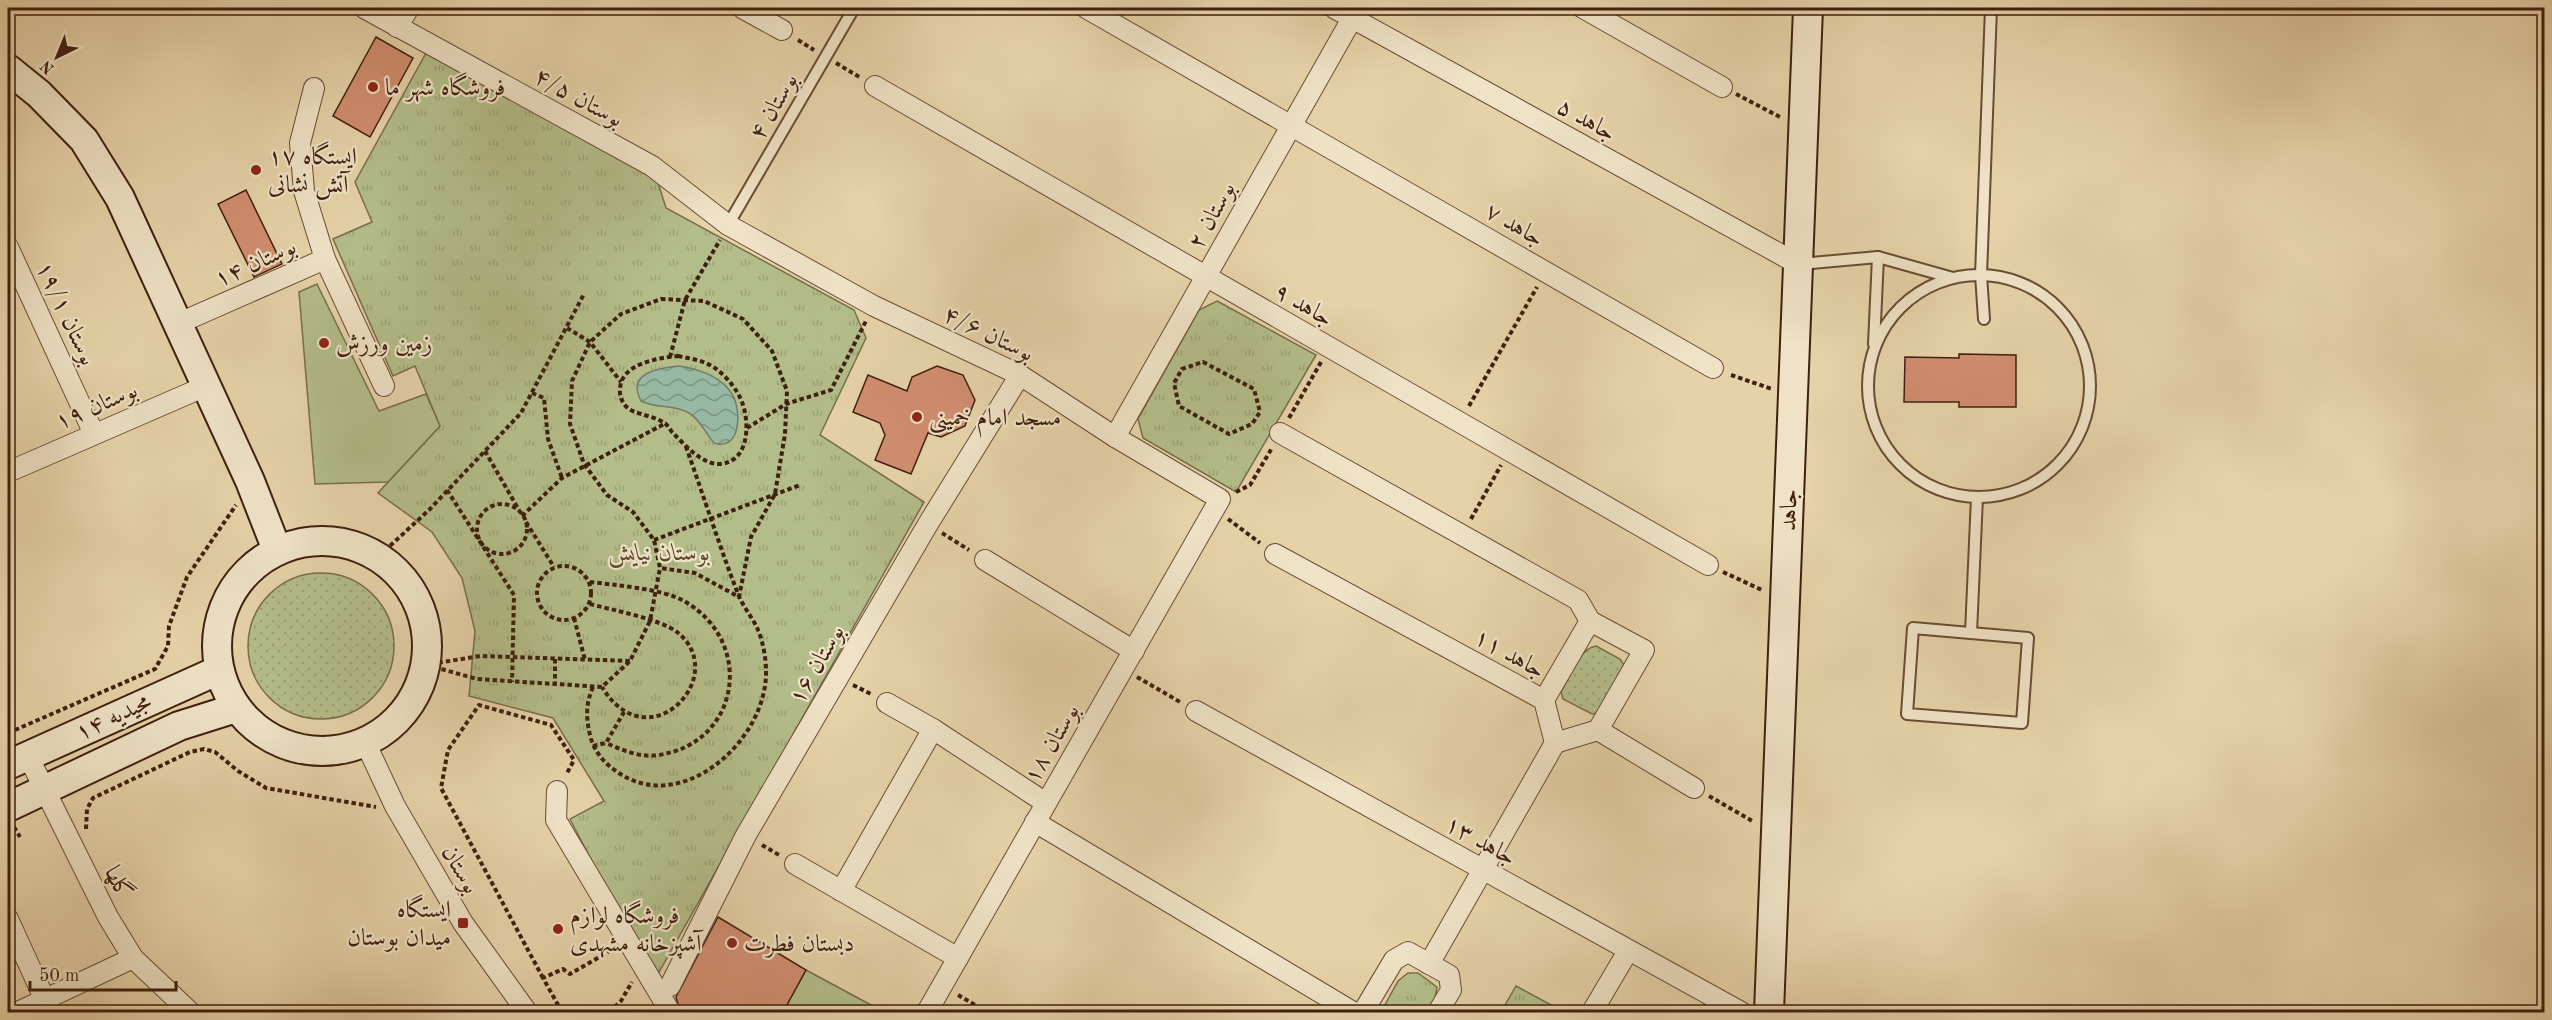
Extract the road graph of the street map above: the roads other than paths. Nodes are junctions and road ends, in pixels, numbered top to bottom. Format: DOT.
graph roads {
  1 [pos="364,8"];
  2 [pos="409,8"];
  3 [pos="742,8"];
  4 [pos="854,8"];
  5 [pos="1086,8"];
  6 [pos="1334,8"];
  7 [pos="1583,8"];
  8 [pos="1808,8"];
  9 [pos="1991,8"];
  10 [pos="1355,13"];
  11 [pos="397,27"];
  12 [pos="782,30"];
  13 [pos="8,69"];
  14 [pos="875,86"];
  15 [pos="1722,87"];
  16 [pos="314,88"];
  17 [pos="1292,124"];
  18 [pos="728,225"];
  19 [pos="8,247"];
  20 [pos="1878,257"];
  21 [pos="325,259"];
  22 [pos="1798,264"];
  23 [pos="1981,275"];
  24 [pos="1206,277"];
  25 [pos="1953,278"];
  26 [pos="1983,320"];
  27 [pos="177,324"];
  28 [pos="1874,351"];
  29 [pos="1713,368"];
  30 [pos="1020,375"];
  31 [pos="206,386"];
  32 [pos="384,386"];
  33 [pos="1280,433"];
  34 [pos="94,434"];
  35 [pos="1115,437"];
  36 [pos="8,472"];
  37 [pos="1977,497"];
  38 [pos="1217,505"];
  39 [pos="277,550"];
  40 [pos="1275,554"];
  41 [pos="985,560"];
  42 [pos="1708,565"];
  43 [pos="1590,621"];
  44 [pos="1971,633"];
  45 [pos="1134,651"];
  46 [pos="219,670"];
  47 [pos="1544,700"];
  48 [pos="887,703"];
  49 [pos="236,708"];
  50 [pos="1196,711"];
  51 [pos="933,729"];
  52 [pos="1598,730"];
  53 [pos="366,744"];
  54 [pos="1555,744"];
  55 [pos="18,761"];
  56 [pos="1694,788"];
  57 [pos="45,790"];
  58 [pos="557,791"];
  59 [pos="1046,803"];
  60 [pos="8,807"];
  61 [pos="1035,822"];
  62 [pos="795,864"];
  63 [pos="1483,870"];
  64 [pos="841,891"];
  65 [pos="8,920"];
  66 [pos="1628,951"];
  67 [pos="133,958"];
  68 [pos="958,958"];
  69 [pos="1429,964"];
  70 [pos="670,986"];
  71 [pos="45,1000"];
  72 [pos="669,1011"];
  73 [pos="18,1012"];
  74 [pos="190,1012"];
  75 [pos="527,1012"];
  76 [pos="927,1012"];
  77 [pos="1353,1012"];
  78 [pos="1363,1012"];
  79 [pos="1438,1012"];
  80 [pos="1592,1012"];
  81 [pos="1741,1012"];
  82 [pos="1769,1012"];
  1 -- 11 [label="street, بوستان ۴/۵"];
  2 -- 11 [label="street"];
  3 -- 12 [label="street"];
  4 -- 18 [label="lane, بوستان ۴"];
  5 -- 17 [label="street, جاهد ۷"];
  6 -- 10 [label="street"];
  7 -- 15 [label="street"];
  8 -- 22 [label="street, جاهد"];
  9 -- 23 [label="lane"];
  10 -- 17 [label="street, بوستان ۲"];
  10 -- 22 [label="street, جاهد ۵"];
  11 -- 18 [label="street, بوستان ۴/۵"];
  13 -- 27 [label="street"];
  14 -- 24 [label="street, جاهد ۹"];
  16 -- 21 [label="street, بوستان ۱۴"];
  17 -- 24 [label="street, بوستان ۲"];
  17 -- 29 [label="street, جاهد ۷"];
  18 -- 30 [label="street, بوستان ۴/۶"];
  19 -- 34 [label="street, بوستان ۱۹/۱"];
  20 -- 22 [label="lane"];
  20 -- 25 [label="lane"];
  20 -- 28 [label="lane"];
  21 -- 27 [label="street, بوستان ۱۴"];
  21 -- 32 [label="street"];
  22 -- 82 [label="street, جاهد"];
  23 -- 25 [label="lane"];
  23 -- 26 [label="lane"];
  23 -- 37 [label="lane"];
  24 -- 35 [label="street, بوستان ۲"];
  24 -- 42 [label="street, جاهد ۹"];
  25 -- 28 [label="lane"];
  27 -- 31 [label="street"];
  28 -- 37 [label="lane"];
  30 -- 35 [label="street, بوستان ۴/۶"];
  30 -- 70 [label="street, بوستان ۱۶"];
  31 -- 34 [label="street, بوستان ۱۹"];
  31 -- 39 [label="street"];
  33 -- 43 [label="street"];
  34 -- 36 [label="street, بوستان ۱۹"];
  35 -- 38 [label="street, بوستان ۴/۶"];
  37 -- 44 [label="lane"];
  38 -- 45 [label="street, بوستان ۱۸"];
  39 -- 46 [label="street"];
  39 -- 53 [label="street"];
  40 -- 47 [label="street, جاهد ۱۱"];
  41 -- 45 [label="street"];
  43 -- 47 [label="street"];
  43 -- 52 [label="street"];
  44 -- 44 [label="lane"];
  45 -- 59 [label="street, بوستان ۱۸"];
  46 -- 49 [label="street"];
  46 -- 55 [label="street, مجیدیه ۱۴"];
  47 -- 54 [label="street, جاهد ۱۱"];
  48 -- 51 [label="street"];
  49 -- 53 [label="street"];
  49 -- 57 [label="street"];
  50 -- 63 [label="street, جاهد ۱۳"];
  51 -- 59 [label="street"];
  51 -- 64 [label="street"];
  52 -- 54 [label="street"];
  52 -- 56 [label="street"];
  53 -- 75 [label="street, بوستان"];
  54 -- 63 [label="street"];
  55 -- 57 [label="street, گلها"];
  57 -- 60 [label="street"];
  57 -- 67 [label="street, گلها"];
  58 -- 72 [label="street"];
  59 -- 61 [label="street, بوستان ۱۸"];
  61 -- 68 [label="street, بوستان ۱۸"];
  61 -- 77 [label="street"];
  62 -- 64 [label="street"];
  63 -- 66 [label="street, جاهد ۱۳"];
  63 -- 69 [label="street"];
  64 -- 68 [label="street"];
  65 -- 71 [label="street"];
  66 -- 80 [label="street"];
  66 -- 81 [label="street, جاهد ۱۳"];
  67 -- 71 [label="street"];
  67 -- 74 [label="street, گلها"];
  68 -- 76 [label="street, بوستان ۱۸"];
  69 -- 78 [label="street"];
  69 -- 79 [label="street"];
  71 -- 73 [label="street"];
}
